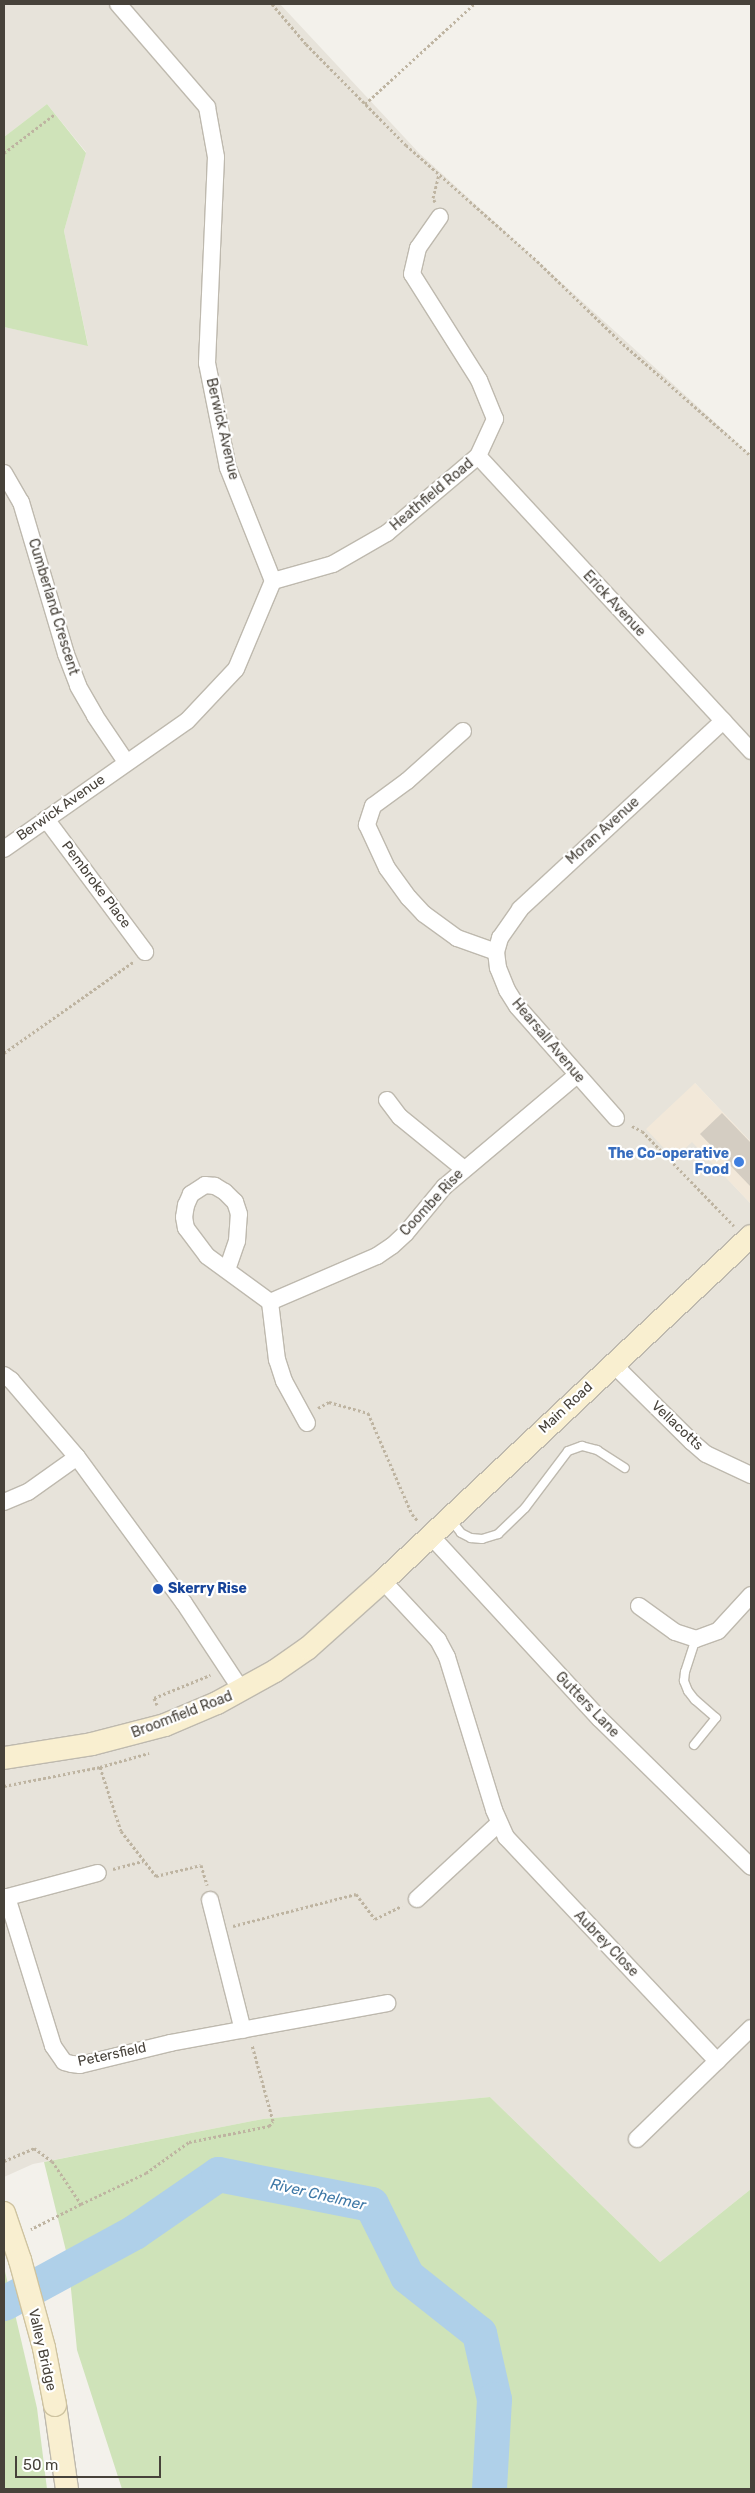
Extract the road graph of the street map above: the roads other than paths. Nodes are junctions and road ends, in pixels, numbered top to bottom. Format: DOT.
graph roads {
  1 [pos="118,4"];
  2 [pos="440,217"];
  3 [pos="478,456"];
  4 [pos="4,473"];
  5 [pos="273,581"];
  6 [pos="723,720"];
  7 [pos="463,731"];
  8 [pos="751,751"];
  9 [pos="126,762"];
  10 [pos="46,818"];
  11 [pos="4,849"];
  12 [pos="145,952"];
  13 [pos="496,952"];
  14 [pos="576,1076"];
  15 [pos="387,1100"];
  16 [pos="616,1118"];
  17 [pos="464,1168"];
  18 [pos="749,1238"];
  19 [pos="227,1270"];
  20 [pos="270,1302"];
  21 [pos="613,1364"];
  22 [pos="4,1375"];
  23 [pos="304,1420"];
  24 [pos="77,1457"];
  25 [pos="625,1468"];
  26 [pos="751,1475"];
  27 [pos="4,1502"];
  28 [pos="449,1518"];
  29 [pos="431,1536"];
  30 [pos="383,1581"];
  31 [pos="751,1595"];
  32 [pos="639,1606"];
  33 [pos="696,1639"];
  34 [pos="242,1691"];
  35 [pos="694,1745"];
  36 [pos="4,1758"];
  37 [pos="498,1824"];
  38 [pos="751,1867"];
  39 [pos="98,1873"];
  40 [pos="5,1897"];
  41 [pos="416,1899"];
  42 [pos="210,1900"];
  43 [pos="387,2003"];
  44 [pos="751,2028"];
  45 [pos="243,2030"];
  46 [pos="717,2060"];
  47 [pos="637,2139"];
  48 [pos="4,2213"];
  49 [pos="67,2489"];
  1 -- 5 [label="street, Berwick Avenue"];
  2 -- 3 [label="street, Heathfield Road"];
  3 -- 5 [label="street, Heathfield Road"];
  3 -- 6 [label="street, Erick Avenue"];
  4 -- 9 [label="street, Cumberland Crescent"];
  5 -- 9 [label="street, Berwick Avenue"];
  6 -- 8 [label="street, Erick Avenue"];
  6 -- 13 [label="street, Moran Avenue"];
  7 -- 13 [label="street"];
  9 -- 10 [label="street, Berwick Avenue"];
  10 -- 11 [label="street, Berwick Avenue"];
  10 -- 12 [label="street, Pembroke Place"];
  13 -- 14 [label="street, Hearsall Avenue"];
  14 -- 16 [label="street, Hearsall Avenue"];
  14 -- 17 [label="street, Coombe Rise"];
  15 -- 17 [label="street"];
  17 -- 20 [label="street, Coombe Rise"];
  18 -- 21 [label="main road, Main Road"];
  19 -- 19 [label="street"];
  19 -- 20 [label="street"];
  20 -- 23 [label="street"];
  21 -- 26 [label="street, Vellacotts"];
  21 -- 28 [label="main road, Main Road"];
  22 -- 24 [label="street"];
  24 -- 27 [label="street"];
  24 -- 34 [label="street"];
  25 -- 28 [label="lane"];
  28 -- 29 [label="main road, Main Road"];
  29 -- 30 [label="main road, Main Road"];
  29 -- 38 [label="street, Gutters Lane"];
  30 -- 34 [label="main road, Broomfield Road"];
  30 -- 37 [label="street, Aubrey Close"];
  31 -- 33 [label="street"];
  32 -- 33 [label="street"];
  33 -- 35 [label="lane"];
  34 -- 36 [label="main road, Broomfield Road"];
  37 -- 41 [label="street"];
  37 -- 46 [label="street, Aubrey Close"];
  39 -- 40 [label="street, Petersfield"];
  40 -- 45 [label="street, Petersfield"];
  42 -- 45 [label="street"];
  43 -- 45 [label="street, Petersfield"];
  44 -- 46 [label="street"];
  46 -- 47 [label="street"];
  48 -- 49 [label="main road, Valley Bridge, bridge"];
}
